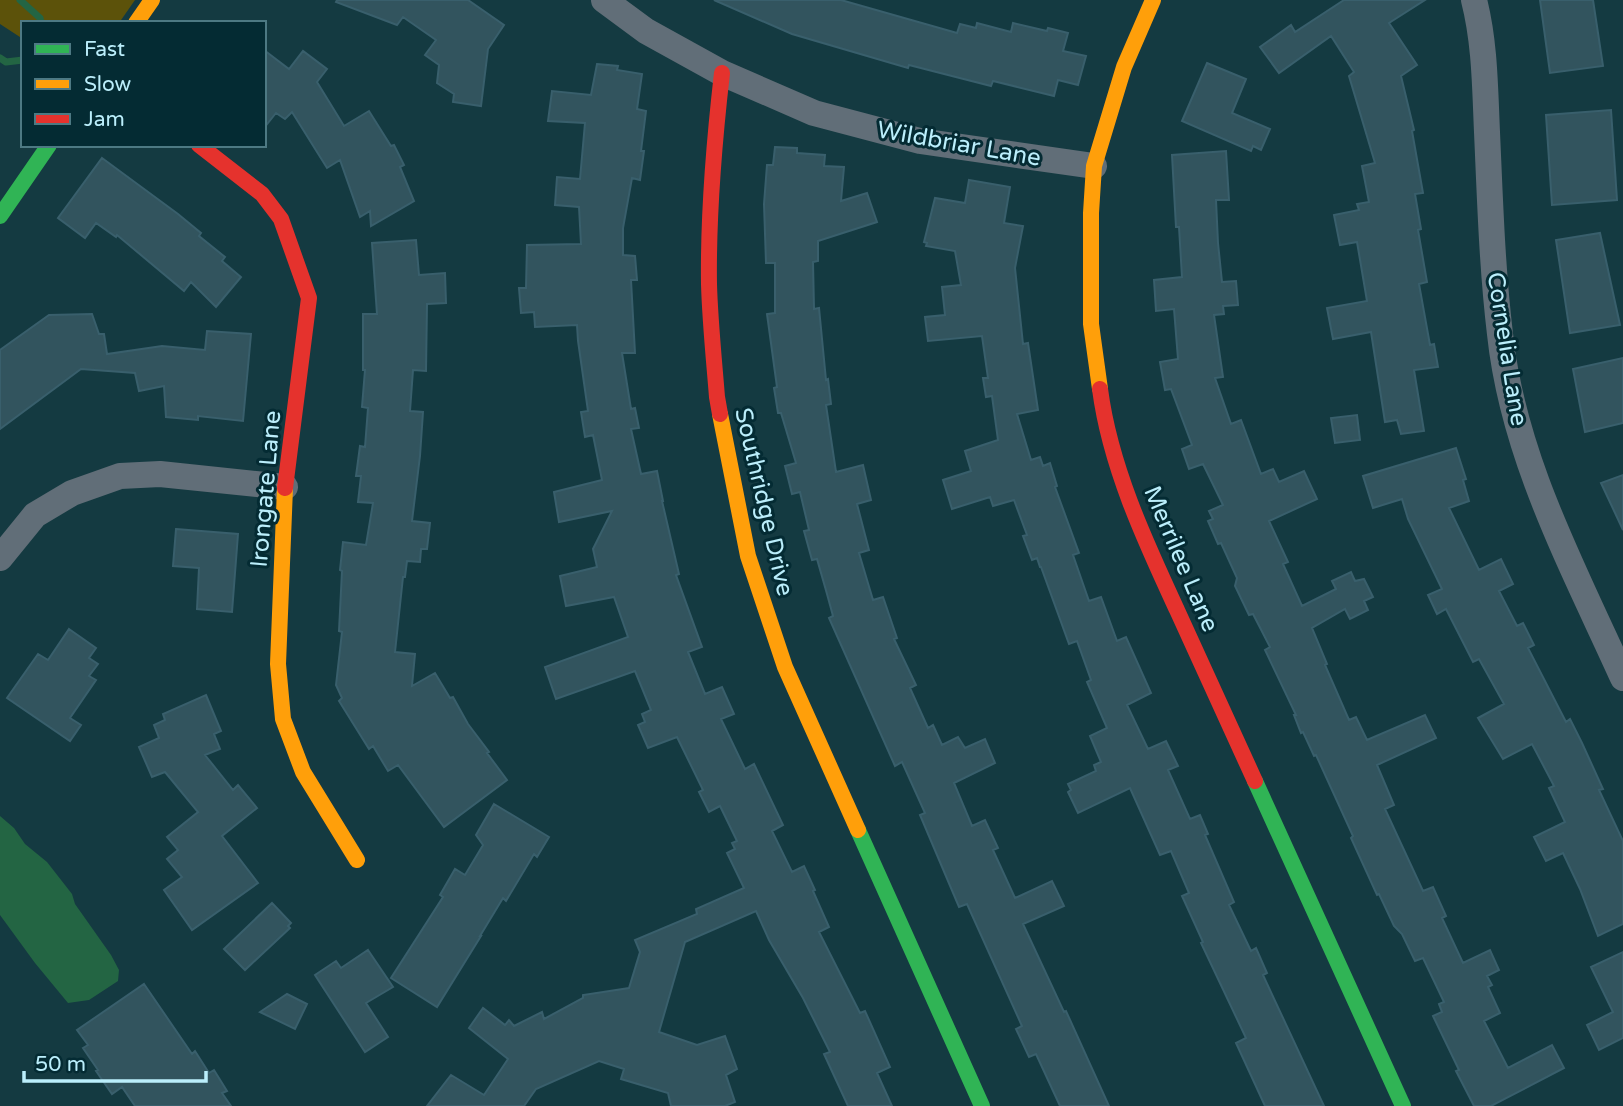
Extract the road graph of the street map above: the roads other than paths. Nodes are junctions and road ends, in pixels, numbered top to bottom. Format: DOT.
graph roads {
  1 [pos="152,0"];
  2 [pos="604,0"];
  3 [pos="1153,0"];
  4 [pos="1474,0"];
  5 [pos="137,21"];
  6 [pos="722,73"];
  7 [pos="48,147"];
  8 [pos="202,147"];
  9 [pos="1094,166"];
  10 [pos="0,216"];
  11 [pos="285,487"];
  12 [pos="0,558"];
  13 [pos="1623,678"];
  14 [pos="357,860"];
  15 [pos="982,1106"];
  16 [pos="1403,1106"];
  1 -- 5 [label="street"];
  2 -- 6 [label="street, Wildbriar Lane"];
  3 -- 9 [label="street, Merrilee Lane"];
  4 -- 13 [label="street, Cornelia Lane"];
  6 -- 9 [label="street, Wildbriar Lane"];
  6 -- 15 [label="street, Southridge Drive"];
  7 -- 10 [label="street"];
  8 -- 11 [label="street, Irongate Lane"];
  9 -- 16 [label="street, Merrilee Lane"];
  11 -- 12 [label="street"];
  11 -- 14 [label="street, Irongate Lane"];
}
